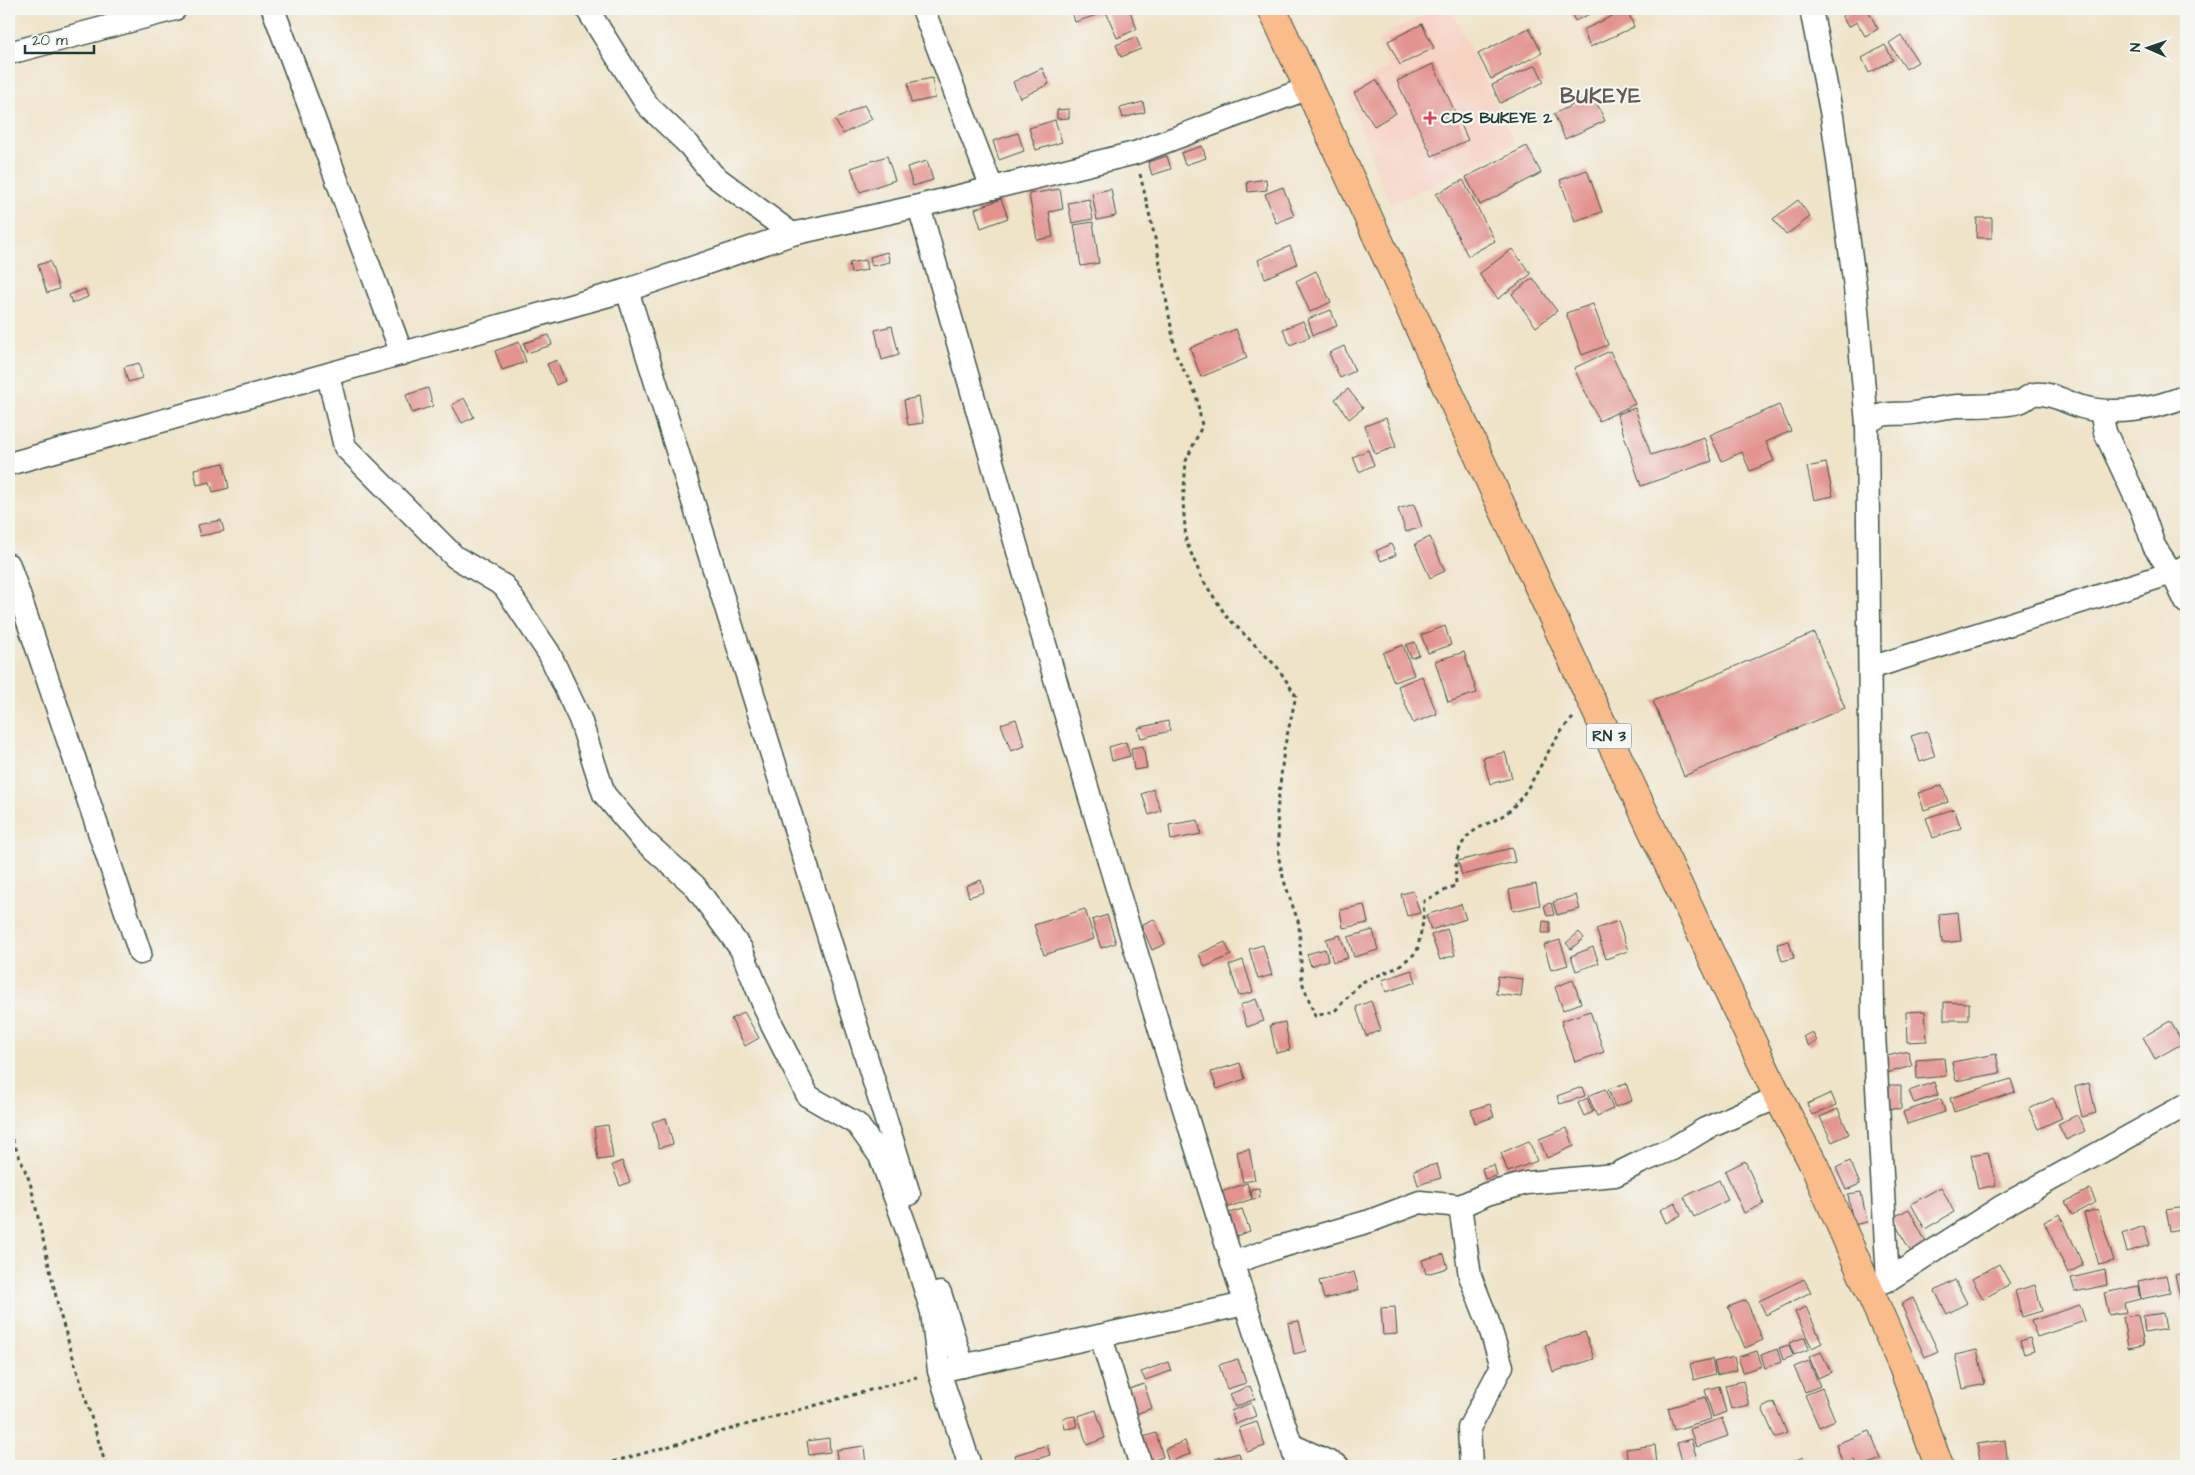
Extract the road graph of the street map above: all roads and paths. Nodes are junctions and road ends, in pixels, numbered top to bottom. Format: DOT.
graph roads {
  1 [pos="175,9"];
  2 [pos="273,9"];
  3 [pos="587,9"];
  4 [pos="923,9"];
  5 [pos="1272,9"];
  6 [pos="1811,9"];
  7 [pos="9,53"];
  8 [pos="1309,88"];
  9 [pos="1135,153"];
  10 [pos="992,188"];
  11 [pos="918,206"];
  12 [pos="792,234"];
  13 [pos="627,290"];
  14 [pos="402,354"];
  15 [pos="328,374"];
  16 [pos="2186,396"];
  17 [pos="2101,411"];
  18 [pos="1867,424"];
  19 [pos="9,464"];
  20 [pos="9,565"];
  21 [pos="2179,570"];
  22 [pos="2186,602"];
  23 [pos="1870,668"];
  24 [pos="1591,700"];
  25 [pos="140,953"];
  26 [pos="1778,1097"];
  27 [pos="2186,1105"];
  28 [pos="9,1132"];
  29 [pos="1460,1206"];
  30 [pos="1232,1263"];
  31 [pos="1879,1283"];
  32 [pos="1245,1304"];
  33 [pos="1100,1337"];
  34 [pos="963,1366"];
  35 [pos="939,1371"];
  36 [pos="1291,1445"];
  37 [pos="106,1466"];
  38 [pos="598,1466"];
  39 [pos="970,1466"];
  40 [pos="1141,1466"];
  41 [pos="1298,1466"];
  42 [pos="1338,1466"];
  43 [pos="1471,1466"];
  44 [pos="1939,1466"];
  1 -- 7 [label="street"];
  2 -- 14 [label="street"];
  3 -- 12 [label="street"];
  4 -- 10 [label="street"];
  5 -- 8 [label="highway, RN 3"];
  6 -- 18 [label="street"];
  8 -- 9 [label="street"];
  8 -- 24 [label="highway, RN 3"];
  9 -- 10 [label="street"];
  9 -- 24 [label="path"];
  10 -- 11 [label="street"];
  11 -- 12 [label="street"];
  11 -- 30 [label="street"];
  12 -- 13 [label="street"];
  13 -- 14 [label="street"];
  13 -- 34 [label="street"];
  14 -- 15 [label="street"];
  15 -- 19 [label="street"];
  15 -- 35 [label="street"];
  16 -- 17 [label="street"];
  17 -- 18 [label="street"];
  17 -- 21 [label="street"];
  18 -- 23 [label="street"];
  20 -- 25 [label="street"];
  21 -- 22 [label="street"];
  21 -- 23 [label="street"];
  23 -- 31 [label="street"];
  24 -- 26 [label="highway, RN 3"];
  26 -- 29 [label="street"];
  26 -- 31 [label="highway, RN 3"];
  27 -- 31 [label="street"];
  28 -- 37 [label="path"];
  29 -- 30 [label="street"];
  29 -- 43 [label="street"];
  30 -- 32 [label="street"];
  31 -- 44 [label="highway, RN 3"];
  32 -- 33 [label="street"];
  32 -- 36 [label="street"];
  33 -- 34 [label="street"];
  33 -- 40 [label="street"];
  34 -- 35 [label="street"];
  35 -- 38 [label="path"];
  35 -- 39 [label="street"];
  36 -- 41 [label="street"];
  36 -- 42 [label="street"];
}
